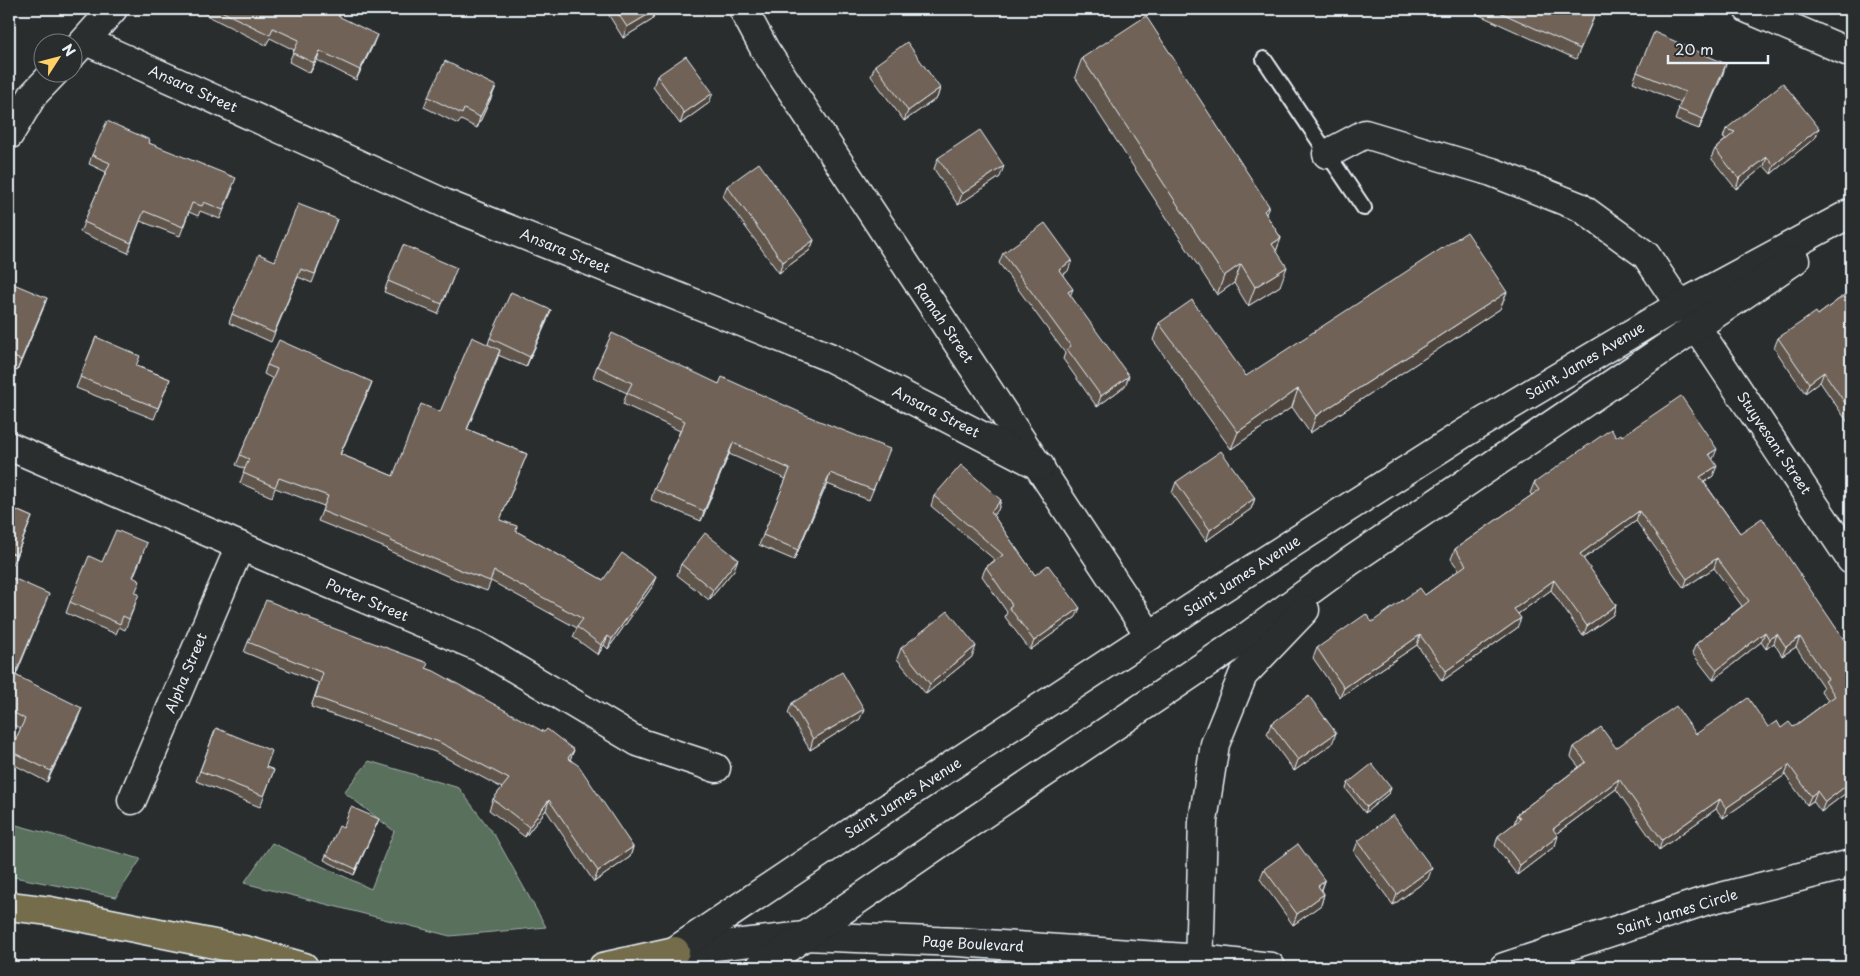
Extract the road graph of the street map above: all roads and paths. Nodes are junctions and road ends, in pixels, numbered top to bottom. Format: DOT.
graph roads {
  1 [pos="113,9"];
  2 [pos="742,9"];
  3 [pos="1748,9"];
  4 [pos="82,45"];
  5 [pos="82,49"];
  6 [pos="1851,53"];
  7 [pos="1264,58"];
  8 [pos="46,82"];
  9 [pos="9,135"];
  10 [pos="1327,154"];
  11 [pos="1364,208"];
  12 [pos="1851,213"];
  13 [pos="1851,220"];
  14 [pos="1680,306"];
  15 [pos="1697,328"];
  16 [pos="9,446"];
  17 [pos="1040,466"];
  18 [pos="240,546"];
  19 [pos="1851,560"];
  20 [pos="1349,562"];
  21 [pos="1150,636"];
  22 [pos="716,768"];
  23 [pos="132,800"];
  24 [pos="1851,864"];
  25 [pos="9,906"];
  26 [pos="805,936"];
  27 [pos="675,951"];
  28 [pos="1199,963"];
  29 [pos="304,967"];
  30 [pos="603,967"];
  31 [pos="650,967"];
  32 [pos="760,967"];
  33 [pos="1271,967"];
  34 [pos="1504,967"];
  1 -- 4 [label="street"];
  2 -- 17 [label="street, Ramah Street"];
  3 -- 6 [label="street"];
  5 -- 17 [label="street, Ansara Street"];
  7 -- 10 [label="lane"];
  8 -- 9 [label="street"];
  10 -- 11 [label="lane"];
  10 -- 14 [label="street"];
  12 -- 14 [label="street, Saint James Avenue"];
  13 -- 15 [label="street"];
  14 -- 21 [label="street, Saint James Avenue"];
  15 -- 19 [label="street, Stuyvesant Street"];
  15 -- 20 [label="street"];
  16 -- 18 [label="street, Porter Street"];
  17 -- 21 [label="street, Ramah Street"];
  18 -- 22 [label="street, Porter Street"];
  18 -- 23 [label="street, Alpha Street"];
  20 -- 26 [label="street"];
  20 -- 28 [label="street"];
  21 -- 27 [label="street, Saint James Avenue"];
  24 -- 34 [label="street, Saint James Circle"];
  25 -- 29 [label="highway"];
  26 -- 27 [label="street, Page Boulevard"];
  26 -- 28 [label="street, Page Boulevard"];
  26 -- 32 [label="street"];
  27 -- 30 [label="highway"];
  27 -- 31 [label="street, Saint James Avenue"];
  28 -- 33 [label="street, Page Boulevard"];
}
